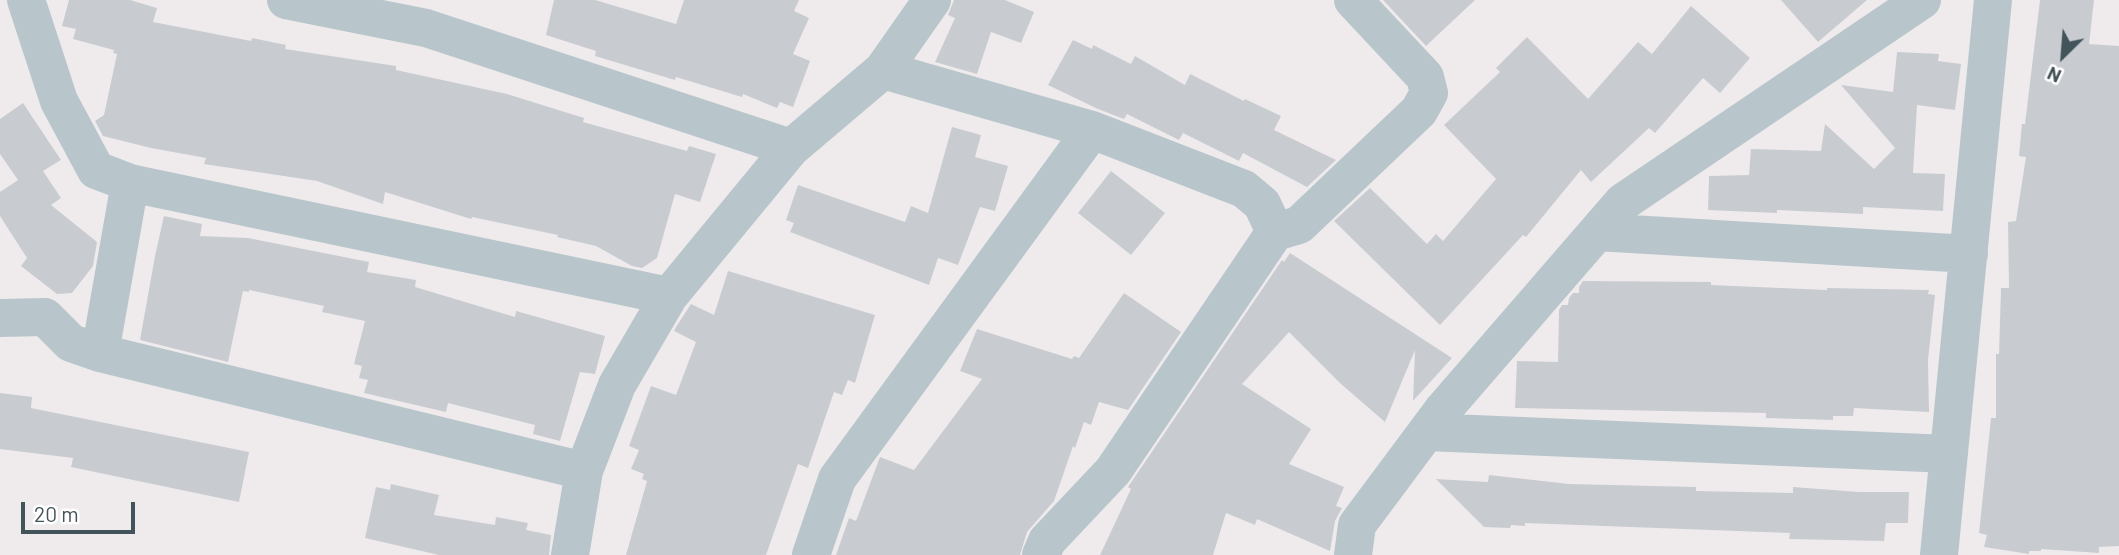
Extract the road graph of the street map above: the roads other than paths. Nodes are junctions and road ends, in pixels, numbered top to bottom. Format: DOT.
graph roads {
  1 [pos="26,0"];
  2 [pos="286,0"];
  3 [pos="932,0"];
  4 [pos="1353,0"];
  5 [pos="1922,0"];
  6 [pos="1993,0"];
  7 [pos="883,70"];
  8 [pos="1092,130"];
  9 [pos="790,148"];
  10 [pos="130,183"];
  11 [pos="1275,232"];
  12 [pos="1597,232"];
  13 [pos="1969,254"];
  14 [pos="669,296"];
  15 [pos="0,318"];
  16 [pos="100,353"];
  17 [pos="1427,432"];
  18 [pos="1949,454"];
  19 [pos="584,471"];
  20 [pos="570,555"];
  21 [pos="811,555"];
  22 [pos="1041,555"];
  23 [pos="1353,555"];
  24 [pos="1939,555"];
  1 -- 10 [label="street"];
  2 -- 9 [label="street"];
  3 -- 7 [label="street"];
  4 -- 11 [label="street"];
  5 -- 12 [label="street"];
  6 -- 13 [label="street"];
  7 -- 8 [label="street"];
  7 -- 9 [label="street"];
  8 -- 11 [label="street"];
  8 -- 21 [label="street"];
  9 -- 14 [label="street"];
  10 -- 14 [label="street"];
  10 -- 16 [label="street"];
  11 -- 22 [label="street"];
  12 -- 13 [label="street"];
  12 -- 17 [label="street"];
  13 -- 18 [label="street"];
  14 -- 19 [label="street"];
  15 -- 16 [label="street"];
  16 -- 19 [label="street"];
  17 -- 18 [label="street"];
  17 -- 23 [label="street"];
  18 -- 24 [label="street"];
  19 -- 20 [label="street"];
}
